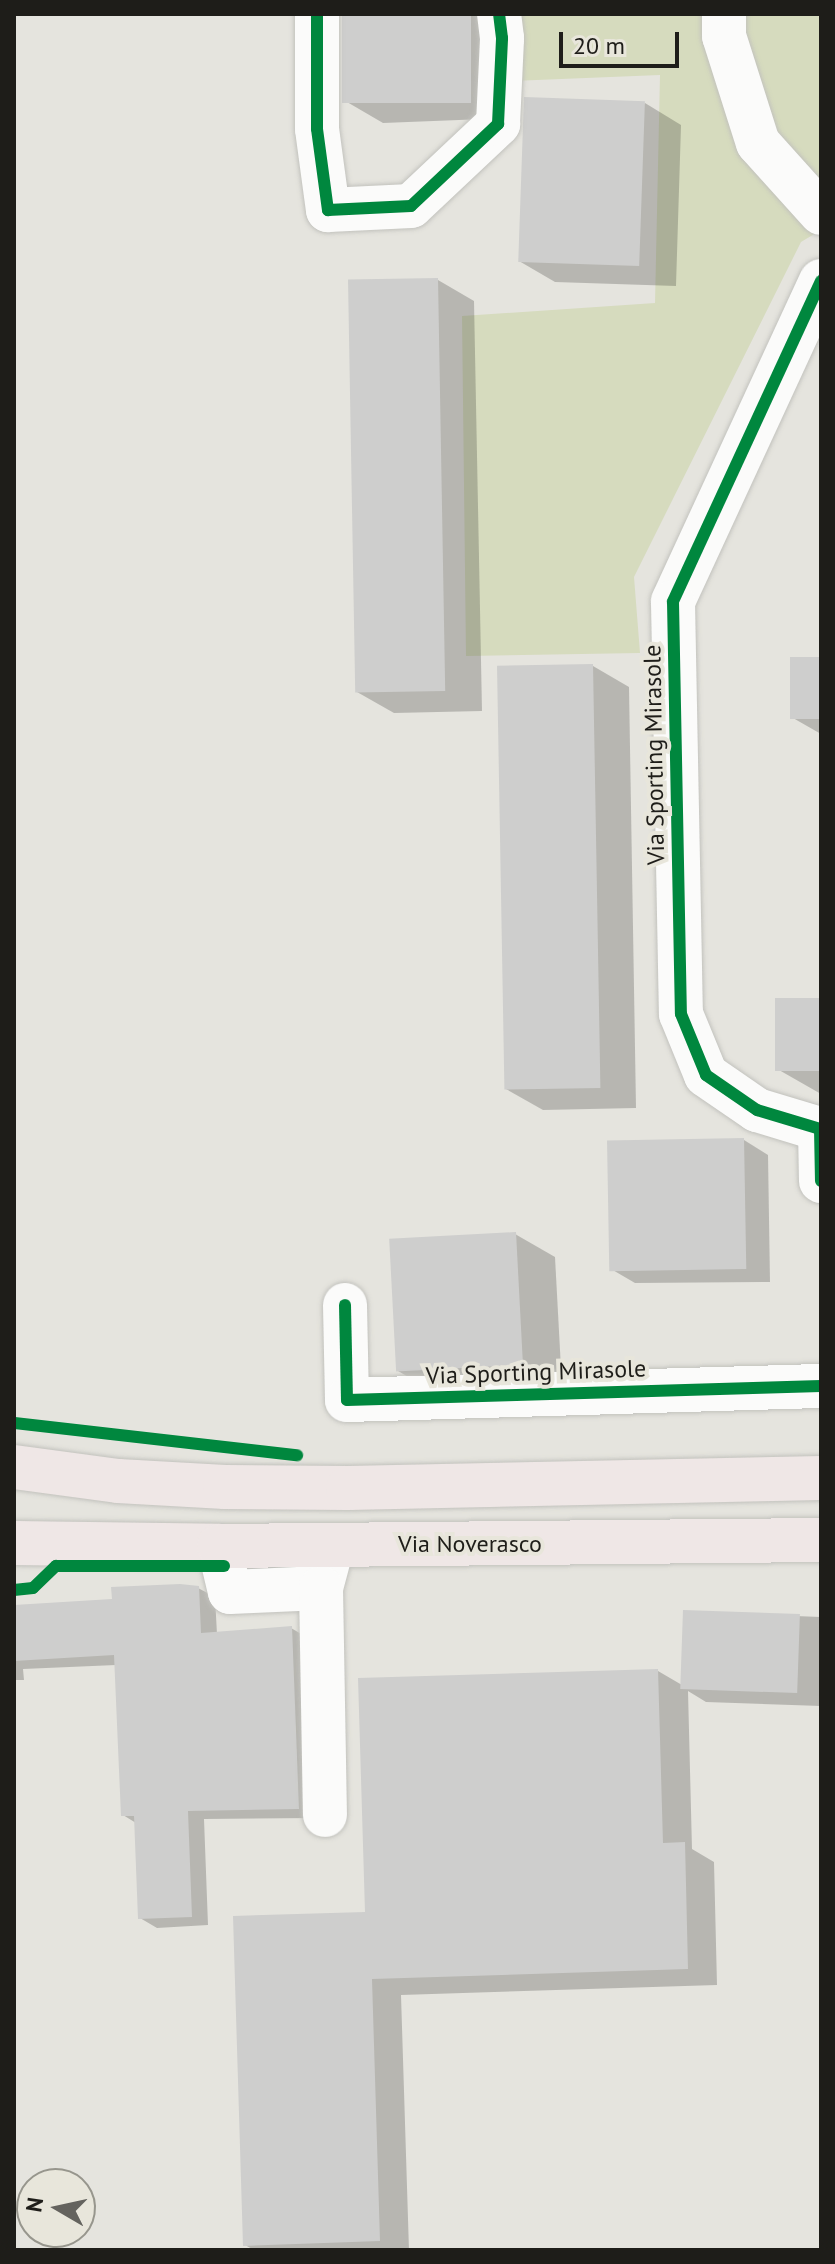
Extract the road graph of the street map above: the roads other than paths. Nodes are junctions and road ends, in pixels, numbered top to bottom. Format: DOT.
graph roads {
  1 [pos="317,14"];
  2 [pos="499,14"];
  3 [pos="724,14"];
  4 [pos="821,213"];
  5 [pos="821,281"];
  6 [pos="820,1129"];
  7 [pos="821,1181"];
  8 [pos="345,1305"];
  9 [pos="821,1386"];
  10 [pos="14,1467"];
  11 [pos="810,1477"];
  12 [pos="821,1540"];
  13 [pos="14,1543"];
  14 [pos="333,1544"];
  15 [pos="219,1546"];
  16 [pos="321,1588"];
  17 [pos="325,1815"];
  1 -- 2 [label="street"];
  3 -- 4 [label="street"];
  5 -- 6 [label="street, Via Sporting Mirasole"];
  6 -- 7 [label="street, Via Sporting Mirasole"];
  8 -- 9 [label="street, Via Sporting Mirasole"];
  10 -- 11 [label="main road"];
  12 -- 14 [label="main road, Via Noverasco"];
  13 -- 15 [label="main road, Via Noverasco"];
  14 -- 15 [label="main road, Via Noverasco"];
  14 -- 16 [label="street"];
  15 -- 16 [label="street"];
  16 -- 17 [label="street"];
}
